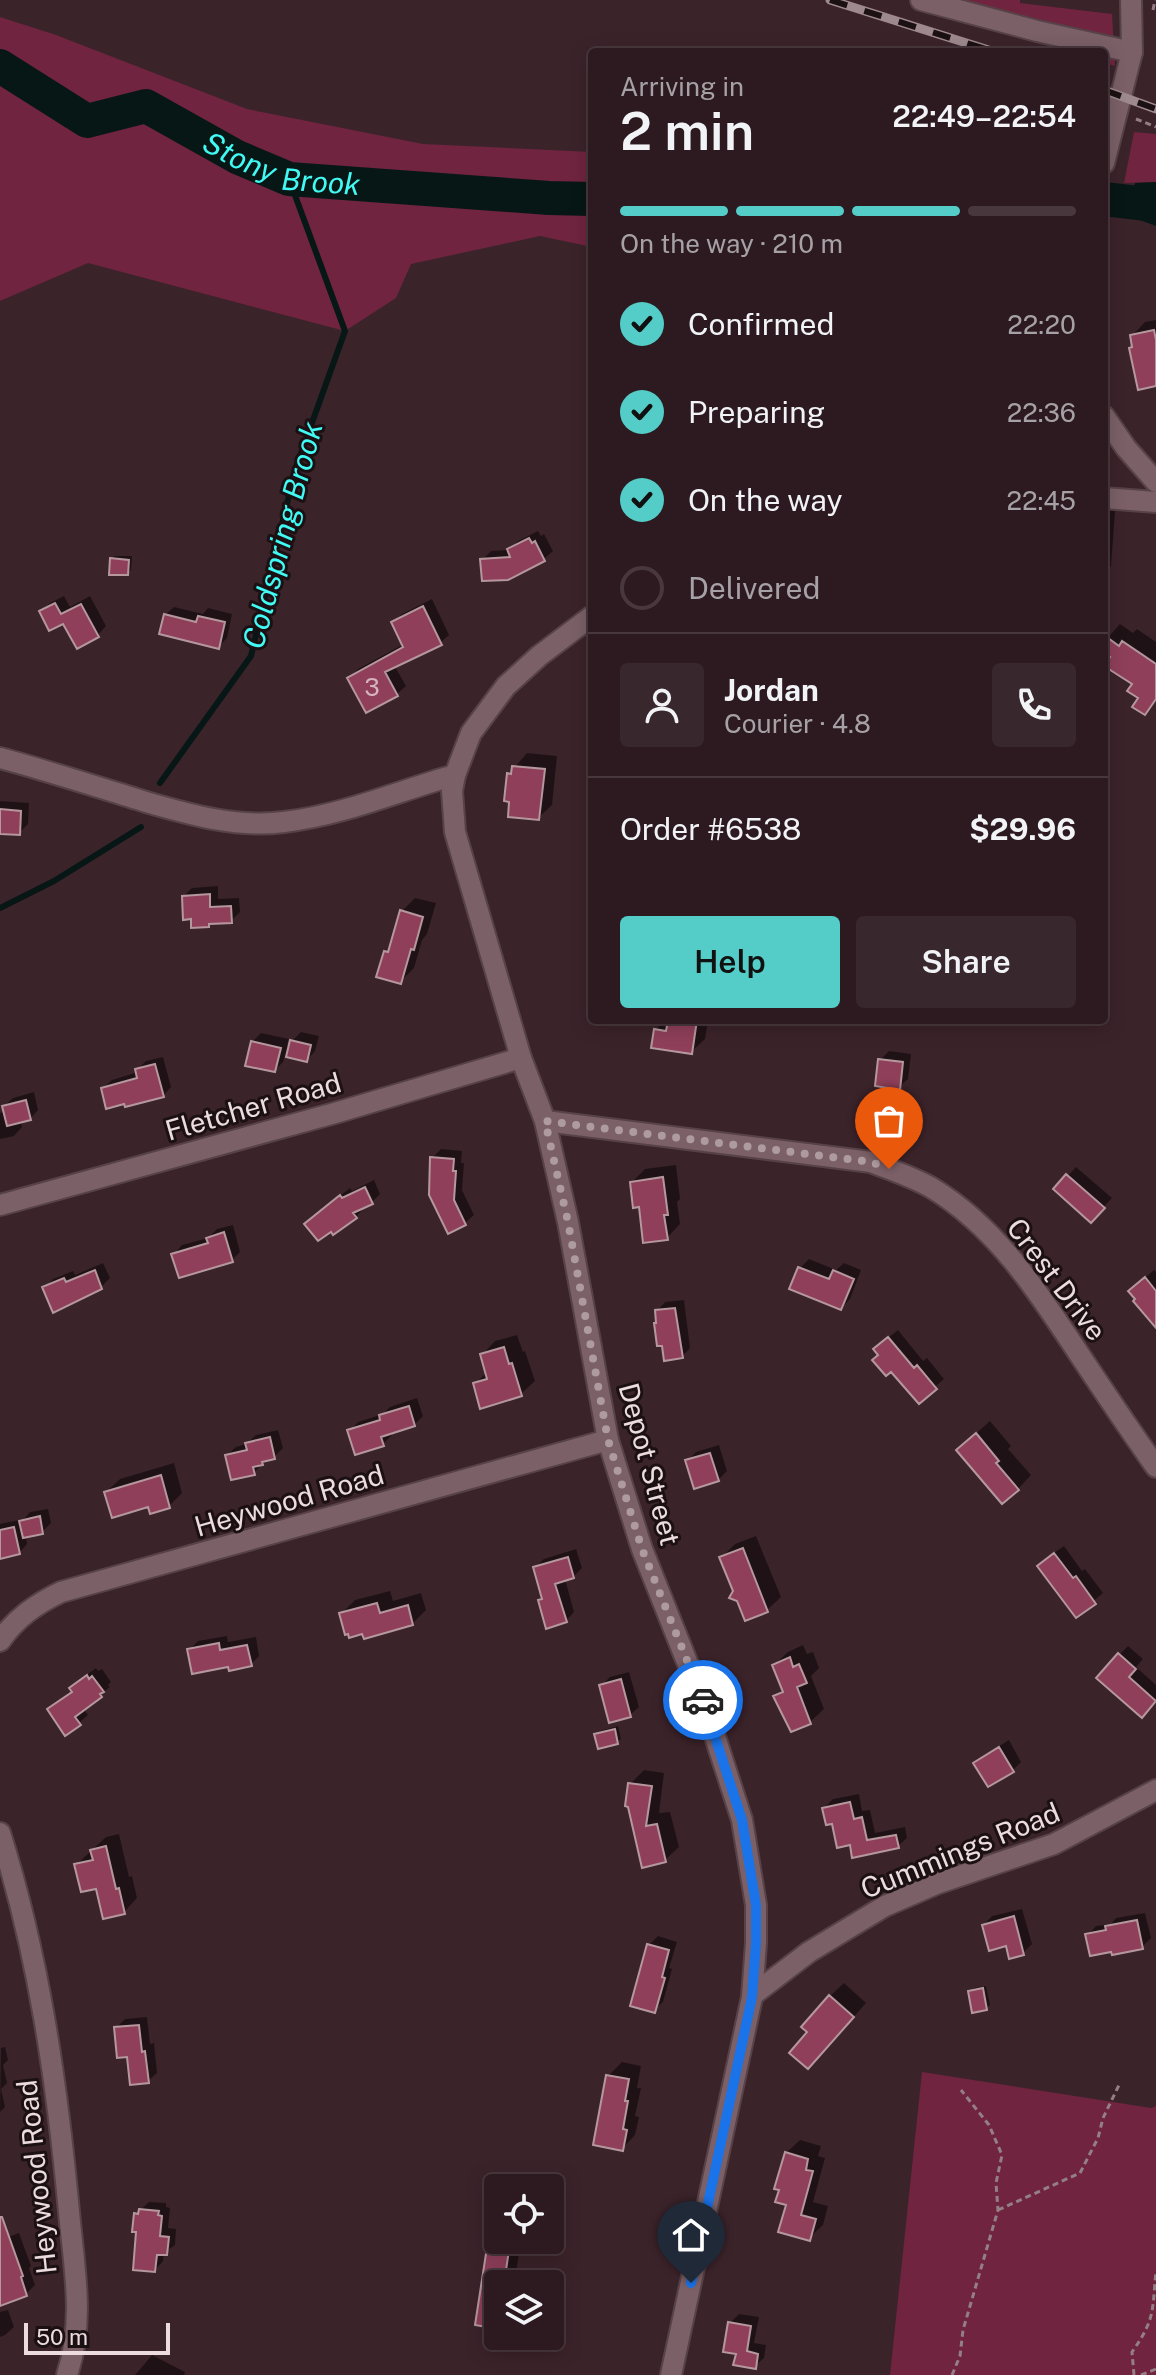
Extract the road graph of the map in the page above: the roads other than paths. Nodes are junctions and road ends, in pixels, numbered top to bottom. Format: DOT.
graph roads {
  1 [pos="921,0"];
  2 [pos="1131,0"];
  3 [pos="1143,0"];
  4 [pos="1132,52"];
  5 [pos="1108,147"];
  6 [pos="1108,422"];
  7 [pos="1156,482"];
  8 [pos="1108,498"];
  9 [pos="1156,502"];
  10 [pos="588,619"];
  11 [pos="0,758"];
  12 [pos="455,775"];
  13 [pos="521,1058"];
  14 [pos="545,1121"];
  15 [pos="0,1205"];
  16 [pos="608,1440"];
  17 [pos="1156,1467"];
  18 [pos="0,1641"];
  19 [pos="1156,1790"];
  20 [pos="0,1833"];
  21 [pos="752,1997"];
  22 [pos="67,2375"];
  23 [pos="671,2375"];
  1 -- 4 [label="street"];
  2 -- 4 [label="street"];
  3 -- 4 [label="street"];
  4 -- 5 [label="street"];
  6 -- 7 [label="street"];
  8 -- 9 [label="street"];
  10 -- 12 [label="street, Depot Street"];
  11 -- 12 [label="street"];
  12 -- 13 [label="street, Depot Street"];
  13 -- 14 [label="street, Depot Street"];
  13 -- 15 [label="street, Fletcher Road"];
  14 -- 16 [label="street, Depot Street"];
  14 -- 17 [label="street, Crest Drive"];
  16 -- 18 [label="street, Heywood Road"];
  16 -- 21 [label="street, Depot Street"];
  19 -- 21 [label="street, Cummings Road"];
  20 -- 22 [label="street, Heywood Road"];
  21 -- 23 [label="street, Depot Street"];
}
